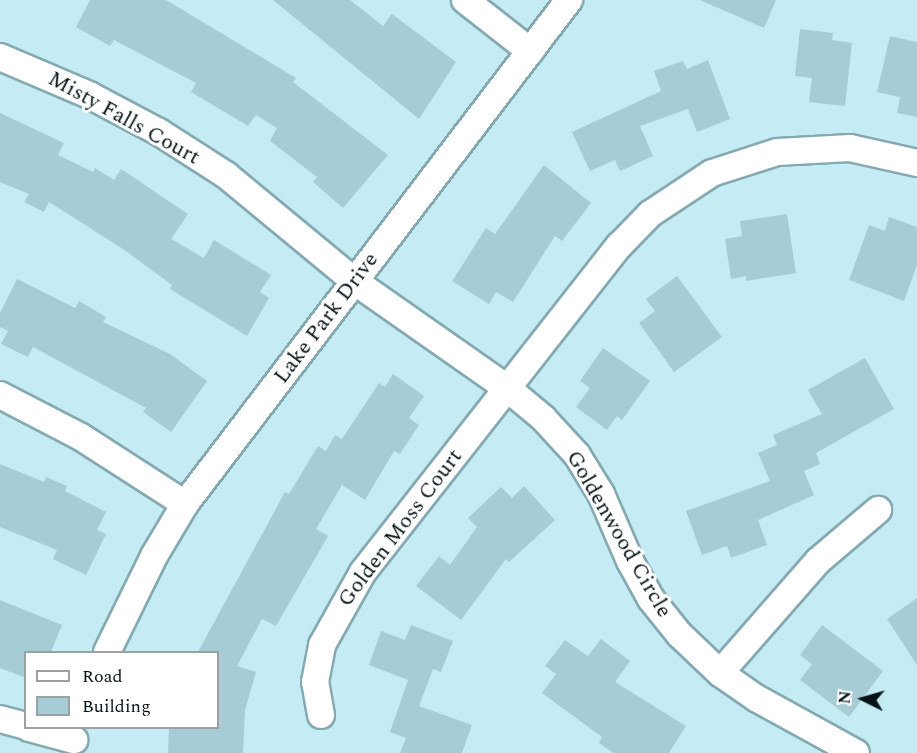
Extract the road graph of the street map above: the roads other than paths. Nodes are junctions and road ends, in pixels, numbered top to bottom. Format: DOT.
graph roads {
  1 [pos="465,0"];
  2 [pos="569,0"];
  3 [pos="530,51"];
  4 [pos="0,57"];
  5 [pos="917,163"];
  6 [pos="354,281"];
  7 [pos="507,388"];
  8 [pos="0,395"];
  9 [pos="185,504"];
  10 [pos="878,510"];
  11 [pos="107,651"];
  12 [pos="720,673"];
  13 [pos="321,715"];
  14 [pos="0,719"];
  15 [pos="24,726"];
  16 [pos="34,729"];
  17 [pos="75,740"];
  18 [pos="856,753"];
  1 -- 3 [label="street"];
  2 -- 3 [label="street, Lake Park Drive"];
  3 -- 6 [label="street, Lake Park Drive"];
  4 -- 6 [label="street, Misty Falls Court"];
  5 -- 7 [label="street"];
  6 -- 7 [label="street, Goldenwood Circle"];
  6 -- 9 [label="street, Lake Park Drive"];
  7 -- 12 [label="street, Goldenwood Circle"];
  7 -- 13 [label="street, Golden Moss Court"];
  8 -- 9 [label="street"];
  9 -- 11 [label="street, Lake Park Drive"];
  10 -- 12 [label="street"];
  12 -- 18 [label="street, Goldenwood Circle"];
  14 -- 15 [label="street"];
  16 -- 17 [label="street"];
}
